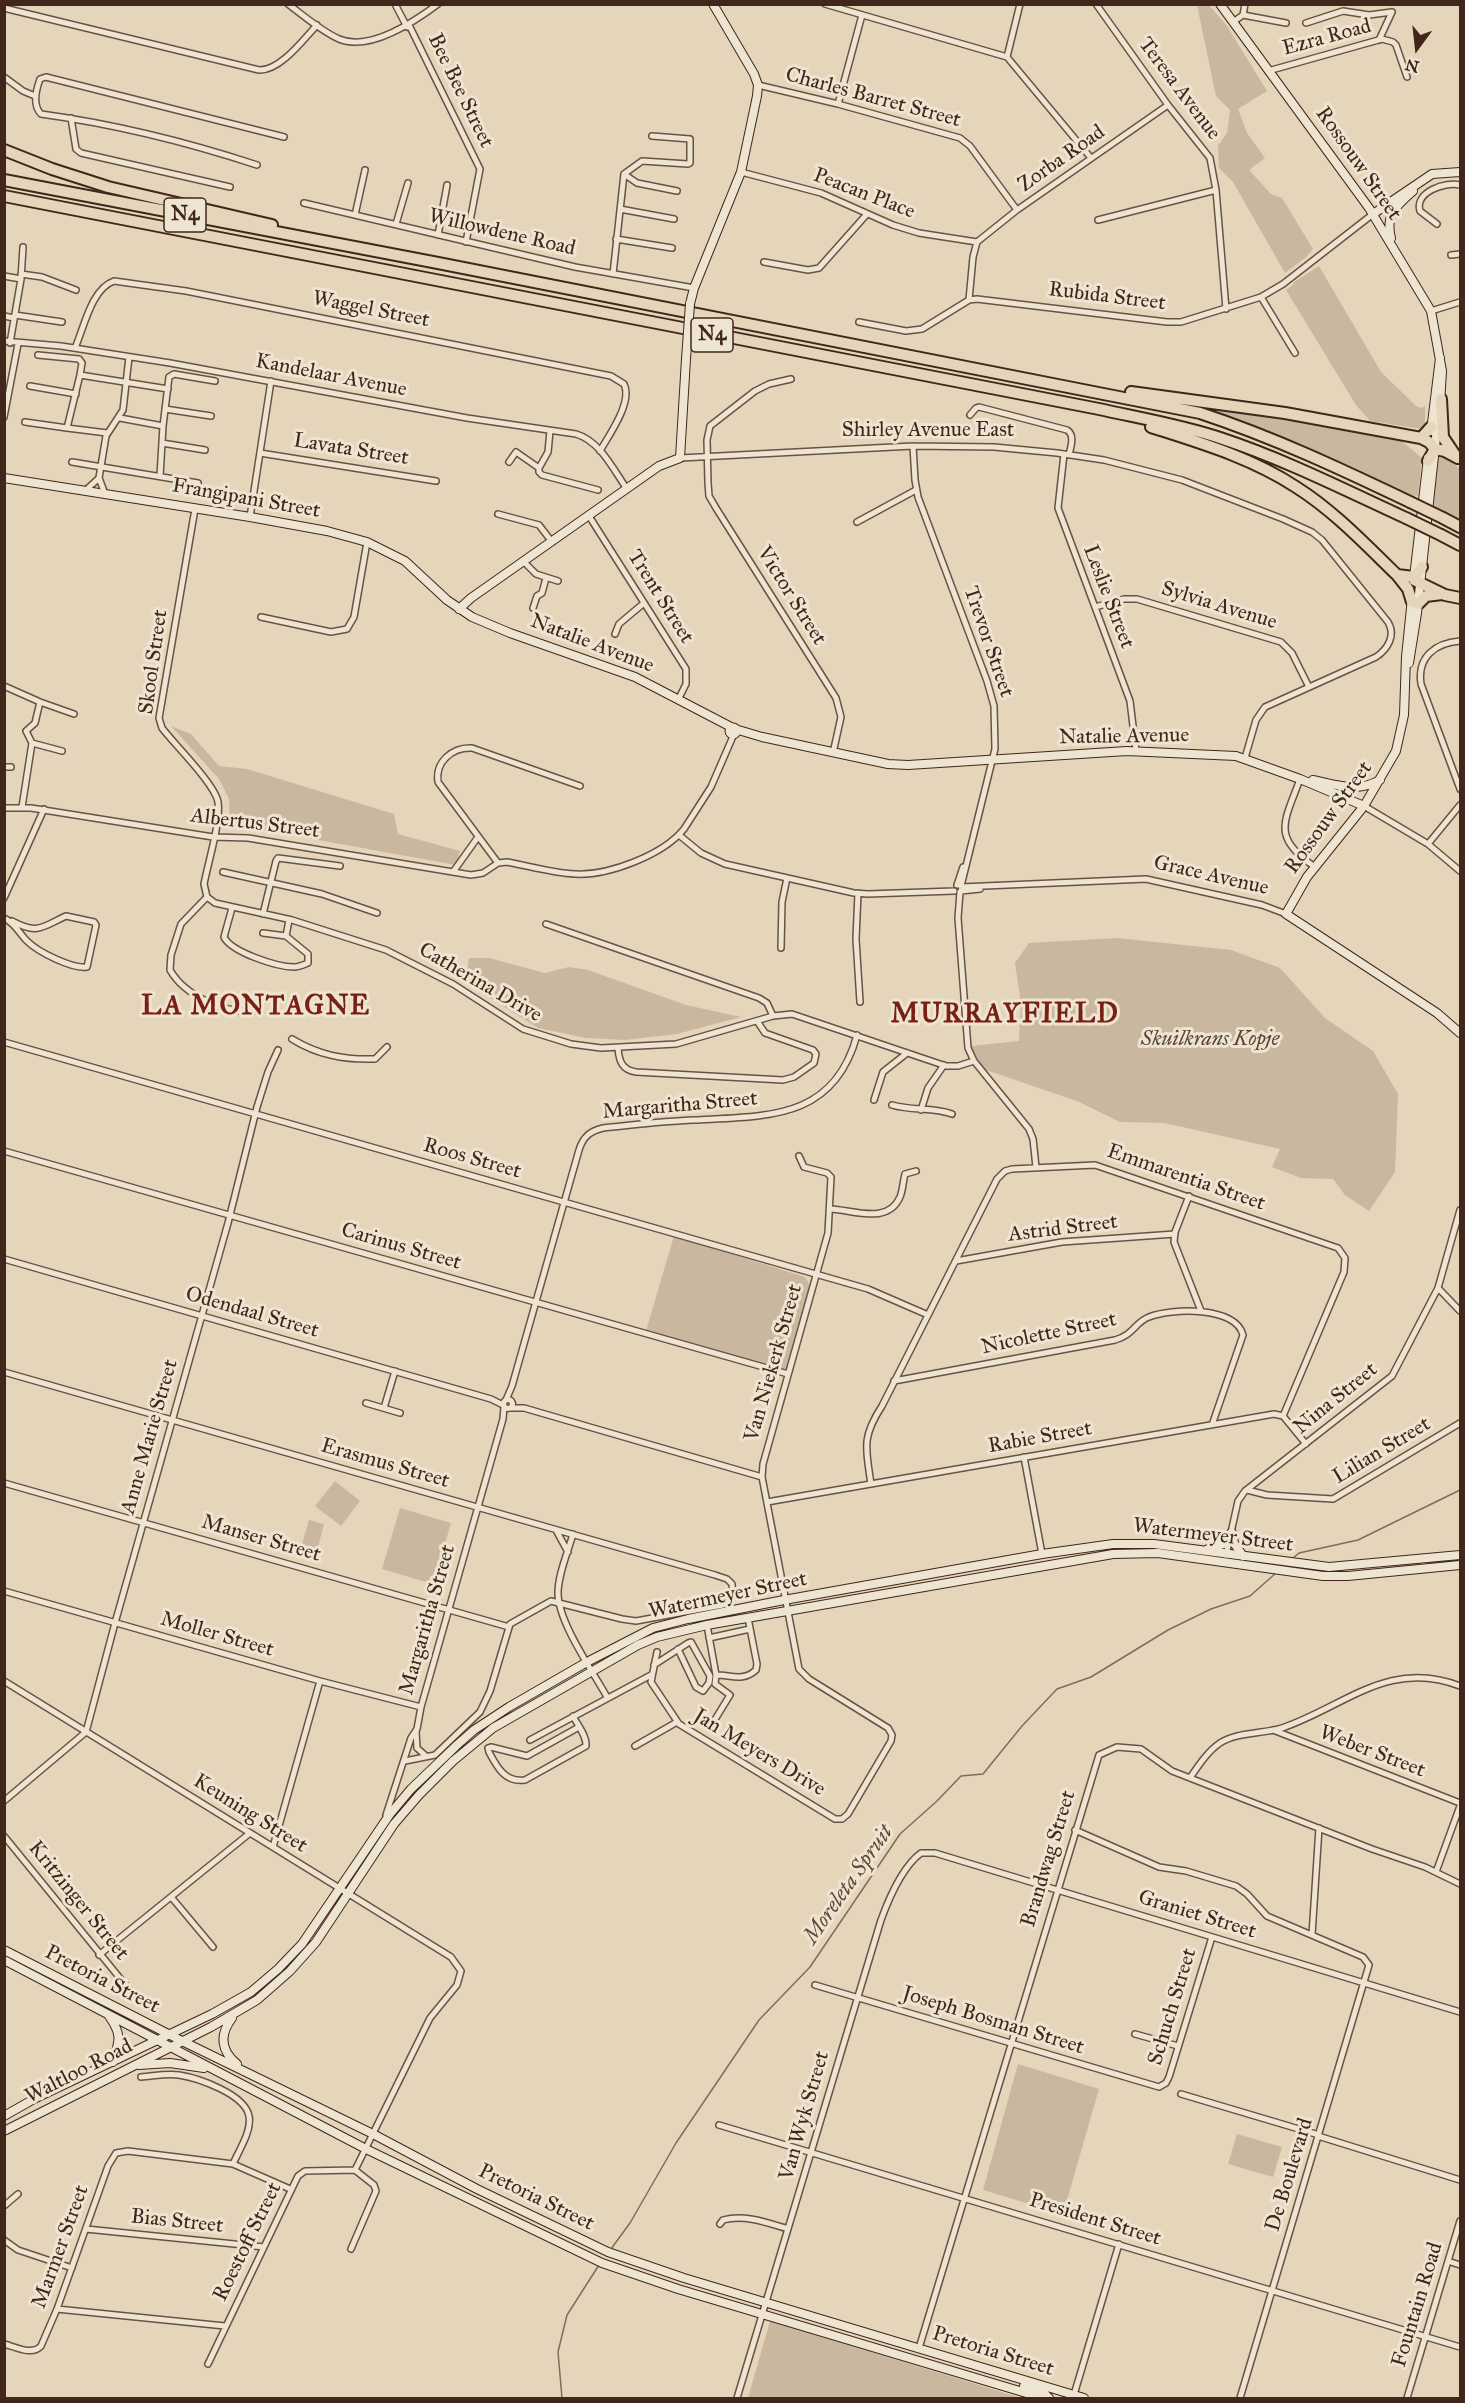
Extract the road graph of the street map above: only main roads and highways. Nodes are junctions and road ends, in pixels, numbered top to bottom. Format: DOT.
graph roads {
  1 [pos="713,4"];
  2 [pos="1220,4"];
  3 [pos="4,148"];
  4 [pos="1461,172"];
  5 [pos="1423,178"];
  6 [pos="4,180"];
  7 [pos="4,196"];
  8 [pos="1373,214"];
  9 [pos="1394,248"];
  10 [pos="438,263"];
  11 [pos="1440,358"];
  12 [pos="899,372"];
  13 [pos="1038,380"];
  14 [pos="1441,399"];
  15 [pos="1431,427"];
  16 [pos="1428,443"];
  17 [pos="1459,459"];
  18 [pos="1428,461"];
  19 [pos="4,478"];
  20 [pos="1461,527"];
  21 [pos="1461,545"];
  22 [pos="1422,567"];
  23 [pos="1397,575"];
  24 [pos="1416,580"];
  25 [pos="1445,594"];
  26 [pos="1461,598"];
  27 [pos="1415,603"];
  28 [pos="459,609"];
  29 [pos="1300,779"];
  30 [pos="1380,780"];
  31 [pos="1364,806"];
  32 [pos="1286,914"];
  33 [pos="1461,1033"];
  34 [pos="1201,1550"];
  35 [pos="1461,1555"];
  36 [pos="1243,1556"];
  37 [pos="1226,1558"];
  38 [pos="1461,1565"];
  39 [pos="344,1892"];
  40 [pos="4,1950"];
  41 [pos="4,1960"];
  42 [pos="234,2014"];
  43 [pos="109,2016"];
  44 [pos="170,2035"];
  45 [pos="158,2041"];
  46 [pos="182,2042"];
  47 [pos="170,2047"];
  48 [pos="113,2062"];
  49 [pos="125,2069"];
  50 [pos="244,2071"];
  51 [pos="226,2075"];
  52 [pos="4,2116"];
  53 [pos="4,2131"];
  54 [pos="965,2362"];
  55 [pos="1074,2397"];
  56 [pos="1043,2398"];
  57 [pos="1049,2398"];
  58 [pos="1084,2398"];
  1 -- 28 [label="main road, Shirley Avenue East, bridge"];
  2 -- 8 [label="main road, Rossouw Street"];
  3 -- 10 [label="highway"];
  4 -- 5 [label="main road, Rubida Street"];
  5 -- 8 [label="main road, Rubida Street"];
  5 -- 9 [label="main road"];
  6 -- 10 [label="highway, N4"];
  7 -- 12 [label="highway, N4"];
  8 -- 9 [label="main road, Rossouw Street"];
  9 -- 11 [label="main road, Rossouw Street"];
  10 -- 13 [label="highway, N4"];
  11 -- 14 [label="main road, Rossouw Street"];
  11 -- 15 [label="main road, Rossouw Street"];
  12 -- 21 [label="highway, N4, bridge"];
  12 -- 23 [label="highway"];
  13 -- 16 [label="highway"];
  13 -- 20 [label="highway, N4, bridge"];
  14 -- 16 [label="main road, Rossouw Street"];
  14 -- 17 [label="highway"];
  15 -- 16 [label="highway"];
  16 -- 17 [label="highway"];
  16 -- 18 [label="highway"];
  16 -- 22 [label="main road, Rossouw Street"];
  18 -- 24 [label="main road, Rossouw Street"];
  19 -- 28 [label="main road, Frangipani Street"];
  22 -- 24 [label="highway"];
  23 -- 24 [label="highway"];
  23 -- 27 [label="highway"];
  24 -- 25 [label="highway"];
  24 -- 27 [label="main road, Rossouw Street"];
  25 -- 26 [label="highway"];
  25 -- 27 [label="highway"];
  27 -- 30 [label="main road, Rossouw Street"];
  28 -- 29 [label="main road, Natalie Avenue"];
  29 -- 30 [label="main road"];
  29 -- 31 [label="main road, Natalie Avenue"];
  30 -- 31 [label="main road, Rossouw Street"];
  31 -- 32 [label="main road, Rossouw Street"];
  32 -- 33 [label="main road, Grace Avenue"];
  34 -- 36 [label="main road"];
  34 -- 37 [label="main road, Watermeyer Street"];
  34 -- 39 [label="main road, Watermeyer Street"];
  35 -- 36 [label="main road, Watermeyer Street"];
  36 -- 37 [label="main road, Watermeyer Street"];
  37 -- 38 [label="main road, Watermeyer Street"];
  37 -- 39 [label="main road, Watermeyer Street"];
  39 -- 42 [label="main road, Watermeyer Street"];
  39 -- 44 [label="main road, Watermeyer Street"];
  40 -- 44 [label="main road, Pretoria Street"];
  41 -- 43 [label="main road, Pretoria Street"];
  42 -- 46 [label="main road, Watermeyer Street"];
  42 -- 50 [label="main road"];
  43 -- 45 [label="main road, Pretoria Street"];
  43 -- 48 [label="main road"];
  44 -- 45 [label="main road, Watermeyer Street"];
  44 -- 46 [label="main road, Pretoria Street"];
  45 -- 47 [label="main road, Pretoria Street"];
  45 -- 48 [label="main road, Waltloo Road"];
  46 -- 47 [label="main road, Watermeyer Street"];
  46 -- 50 [label="main road, Pretoria Street"];
  47 -- 49 [label="main road, Waltloo Road"];
  47 -- 51 [label="main road, Pretoria Street"];
  48 -- 52 [label="main road, Waltloo Road"];
  49 -- 51 [label="main road"];
  49 -- 53 [label="main road, Waltloo Road"];
  50 -- 54 [label="main road, Pretoria Street"];
  51 -- 56 [label="main road, Pretoria Street"];
  54 -- 55 [label="main road, Pretoria Street"];
  54 -- 57 [label="main road"];
  55 -- 58 [label="main road, Pretoria Street"];
}
